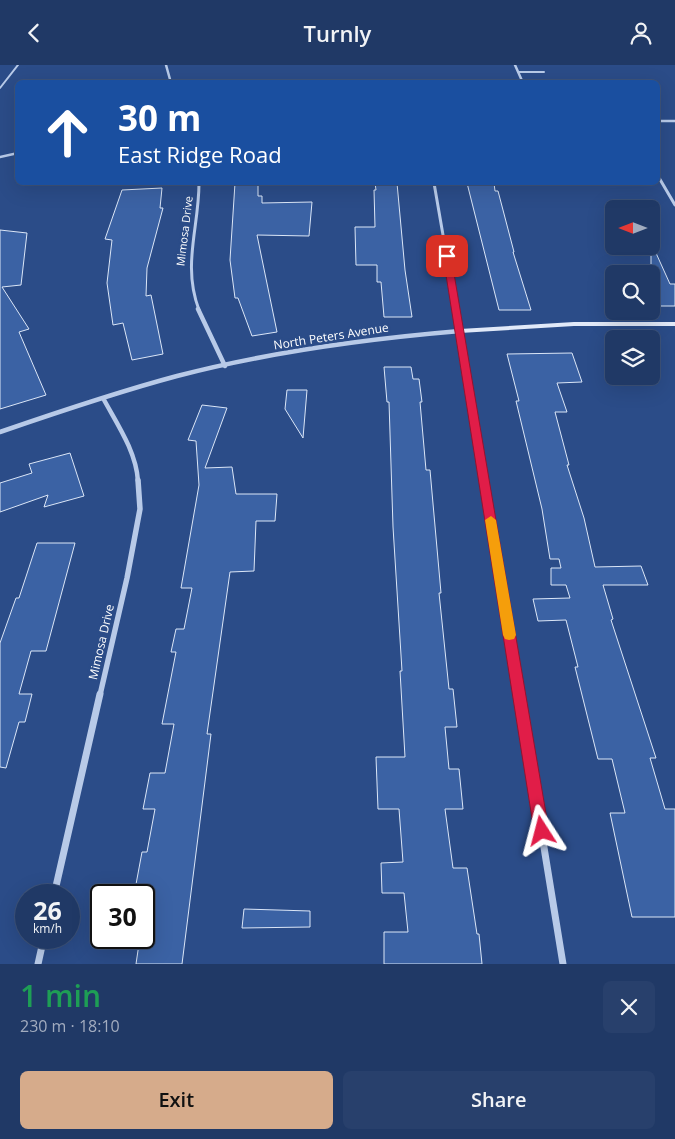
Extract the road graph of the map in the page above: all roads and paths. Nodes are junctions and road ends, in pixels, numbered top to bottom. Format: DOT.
graph roads {
  1 [pos="18,65"];
  2 [pos="166,65"];
  3 [pos="515,65"];
  4 [pos="518,72"];
  5 [pos="544,72"];
  6 [pos="170,80"];
  7 [pos="521,80"];
  8 [pos="0,88"];
  9 [pos="660,121"];
  10 [pos="675,121"];
  11 [pos="15,154"];
  12 [pos="0,157"];
  13 [pos="660,179"];
  14 [pos="199,185"];
  15 [pos="434,185"];
  16 [pos="675,205"];
  17 [pos="675,324"];
  18 [pos="460,331"];
  19 [pos="225,366"];
  20 [pos="103,398"];
  21 [pos="0,432"];
  22 [pos="57,884"];
  23 [pos="41,949"];
  24 [pos="38,964"];
  25 [pos="564,964"];
  1 -- 8 [label="lane"];
  2 -- 6 [label="street"];
  3 -- 4 [label="street"];
  4 -- 5 [label="lane"];
  4 -- 7 [label="street"];
  9 -- 10 [label="street"];
  11 -- 12 [label="street"];
  13 -- 16 [label="street"];
  14 -- 19 [label="street, Mimosa Drive"];
  15 -- 18 [label="street"];
  17 -- 18 [label="street, North Peters Avenue"];
  18 -- 19 [label="street, North Peters Avenue"];
  18 -- 25 [label="street"];
  19 -- 20 [label="street, North Peters Avenue"];
  20 -- 21 [label="street, North Peters Avenue"];
  20 -- 22 [label="street, Mimosa Drive"];
  23 -- 24 [label="street"];
}
